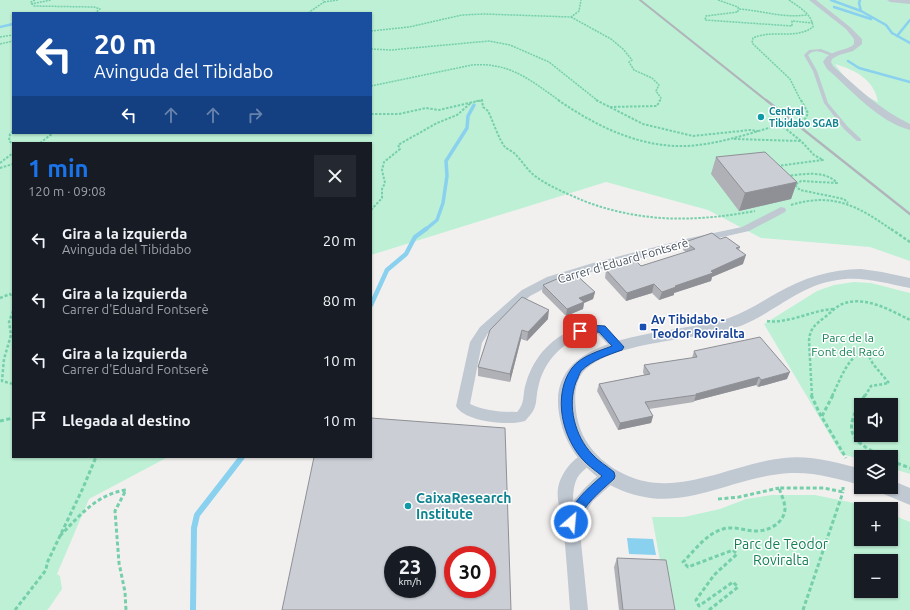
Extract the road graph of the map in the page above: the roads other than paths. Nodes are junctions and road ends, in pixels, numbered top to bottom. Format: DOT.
graph roads {
  1 [pos="812,0"];
  2 [pos="890,0"];
  3 [pos="910,2"];
  4 [pos="834,54"];
  5 [pos="910,127"];
  6 [pos="859,140"];
  7 [pos="781,210"];
  8 [pos="907,284"];
  9 [pos="619,347"];
  10 [pos="588,458"];
  11 [pos="854,475"];
  12 [pos="610,476"];
  13 [pos="898,492"];
  14 [pos="910,497"];
  15 [pos="571,522"];
  16 [pos="579,610"];
  1 -- 4 [label="street"];
  2 -- 3 [label="street"];
  4 -- 5 [label="street"];
  4 -- 6 [label="lane"];
  7 -- 9 [label="street, Carrer d'Eduard Fontserè"];
  8 -- 9 [label="street"];
  9 -- 10 [label="street"];
  10 -- 12 [label="street"];
  10 -- 15 [label="street"];
  11 -- 12 [label="street"];
  12 -- 15 [label="street"];
  13 -- 14 [label="street"];
  15 -- 16 [label="street"];
}
